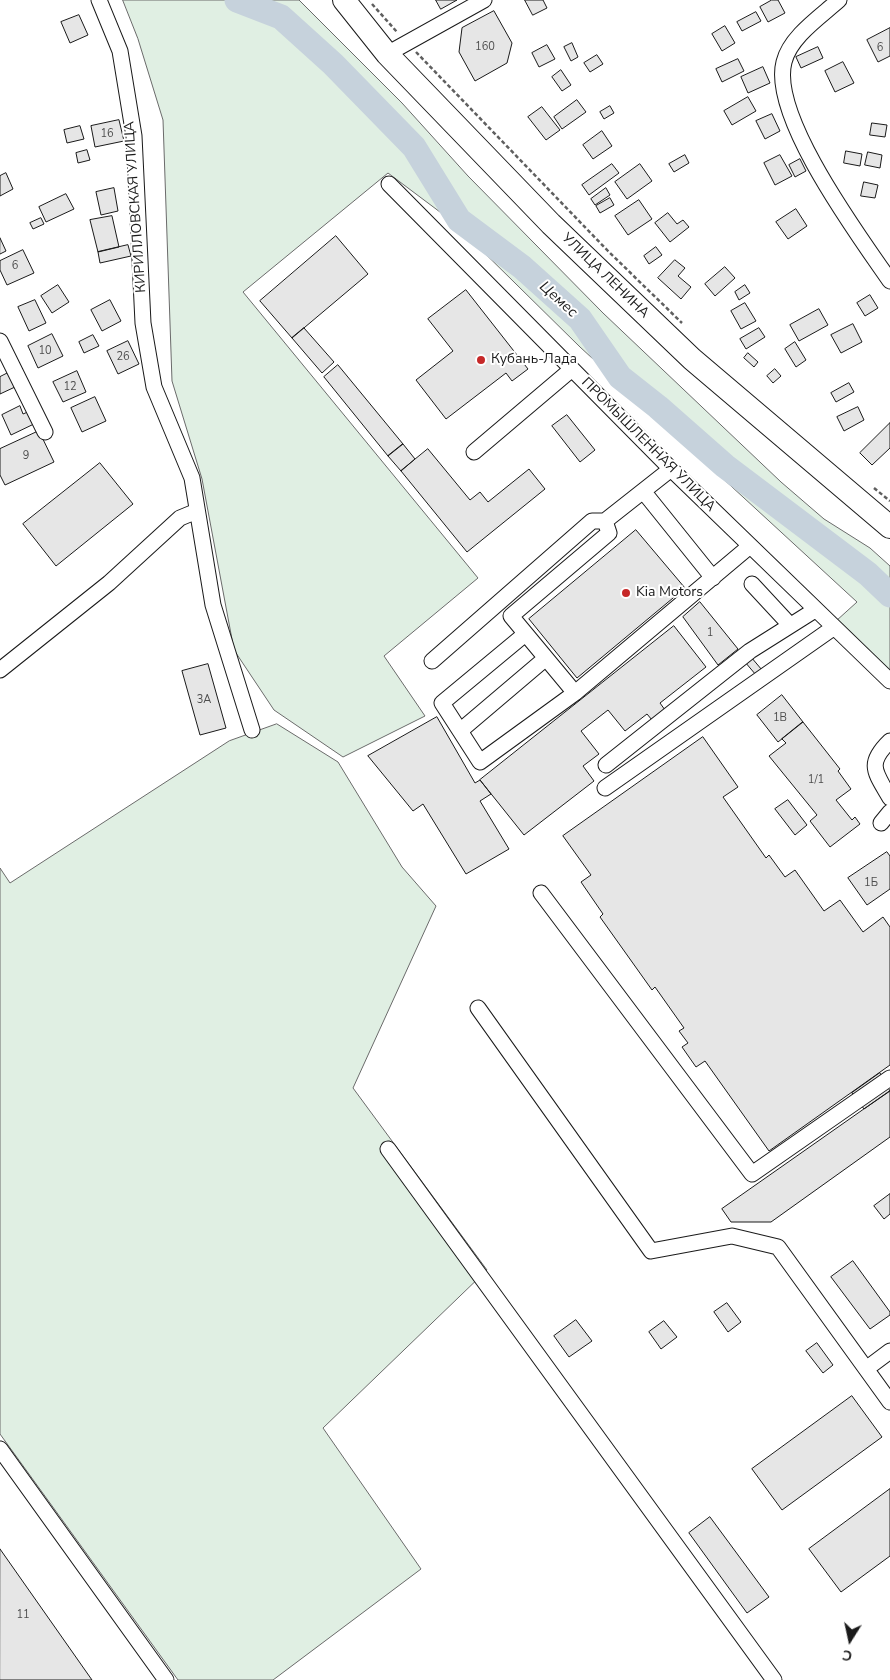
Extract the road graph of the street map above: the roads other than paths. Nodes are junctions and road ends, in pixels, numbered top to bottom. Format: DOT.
graph roads {
  1 [pos="99,0"];
  2 [pos="344,0"];
  3 [pos="484,0"];
  4 [pos="839,0"];
  5 [pos="386,54"];
  6 [pos="389,184"];
  7 [pos="890,281"];
  8 [pos="0,341"];
  9 [pos="572,369"];
  10 [pos="45,432"];
  11 [pos="474,452"];
  12 [pos="671,469"];
  13 [pos="643,491"];
  14 [pos="197,512"];
  15 [pos="605,520"];
  16 [pos="890,526"];
  17 [pos="750,546"];
  18 [pos="713,578"];
  19 [pos="752,584"];
  20 [pos="498,603"];
  21 [pos="815,610"];
  22 [pos="511,616"];
  23 [pos="790,625"];
  24 [pos="833,628"];
  25 [pos="524,635"];
  26 [pos="546,658"];
  27 [pos="432,661"];
  28 [pos="0,670"];
  29 [pos="890,681"];
  30 [pos="575,693"];
  31 [pos="252,730"];
  32 [pos="460,731"];
  33 [pos="890,741"];
  34 [pos="606,765"];
  35 [pos="605,788"];
  36 [pos="890,798"];
  37 [pos="541,894"];
  38 [pos="478,1008"];
  39 [pos="890,1078"];
  40 [pos="388,1150"];
  41 [pos="890,1351"];
  42 [pos="866,1369"];
  43 [pos="890,1402"];
  44 [pos="0,1449"];
  45 [pos="166,1680"];
  46 [pos="774,1680"];
  1 -- 14 [label="street, КИРИЛЛОВСКАЯ УЛИЦА"];
  2 -- 5 [label="highway, УЛИЦА ЛЕНИНА"];
  3 -- 5 [label="street"];
  4 -- 7 [label="street"];
  5 -- 16 [label="highway, УЛИЦА ЛЕНИНА"];
  6 -- 9 [label="street, ПРОМЫШЛЕННАЯ УЛИЦА"];
  8 -- 10 [label="street"];
  9 -- 11 [label="street"];
  9 -- 12 [label="street, ПРОМЫШЛЕННАЯ УЛИЦА"];
  12 -- 13 [label="street"];
  12 -- 17 [label="street, ПРОМЫШЛЕННАЯ УЛИЦА"];
  13 -- 15 [label="street"];
  13 -- 18 [label="street"];
  14 -- 28 [label="street"];
  14 -- 31 [label="street, КИРИЛЛОВСКАЯ УЛИЦА"];
  15 -- 20 [label="street"];
  15 -- 22 [label="street"];
  17 -- 18 [label="street"];
  17 -- 21 [label="street, ПРОМЫШЛЕННАЯ УЛИЦА"];
  18 -- 30 [label="street"];
  19 -- 23 [label="street"];
  20 -- 22 [label="street"];
  20 -- 27 [label="street"];
  21 -- 23 [label="street"];
  21 -- 24 [label="street, ПРОМЫШЛЕННАЯ УЛИЦА"];
  22 -- 26 [label="street"];
  23 -- 34 [label="street"];
  24 -- 29 [label="street, ПРОМЫШЛЕННАЯ УЛИЦА"];
  24 -- 35 [label="street"];
  25 -- 32 [label="street"];
  26 -- 30 [label="street"];
  26 -- 32 [label="street"];
  30 -- 32 [label="street"];
  33 -- 36 [label="street"];
  37 -- 39 [label="street"];
  38 -- 42 [label="street"];
  40 -- 46 [label="street"];
  41 -- 42 [label="street"];
  42 -- 43 [label="street"];
  44 -- 45 [label="street"];
}
